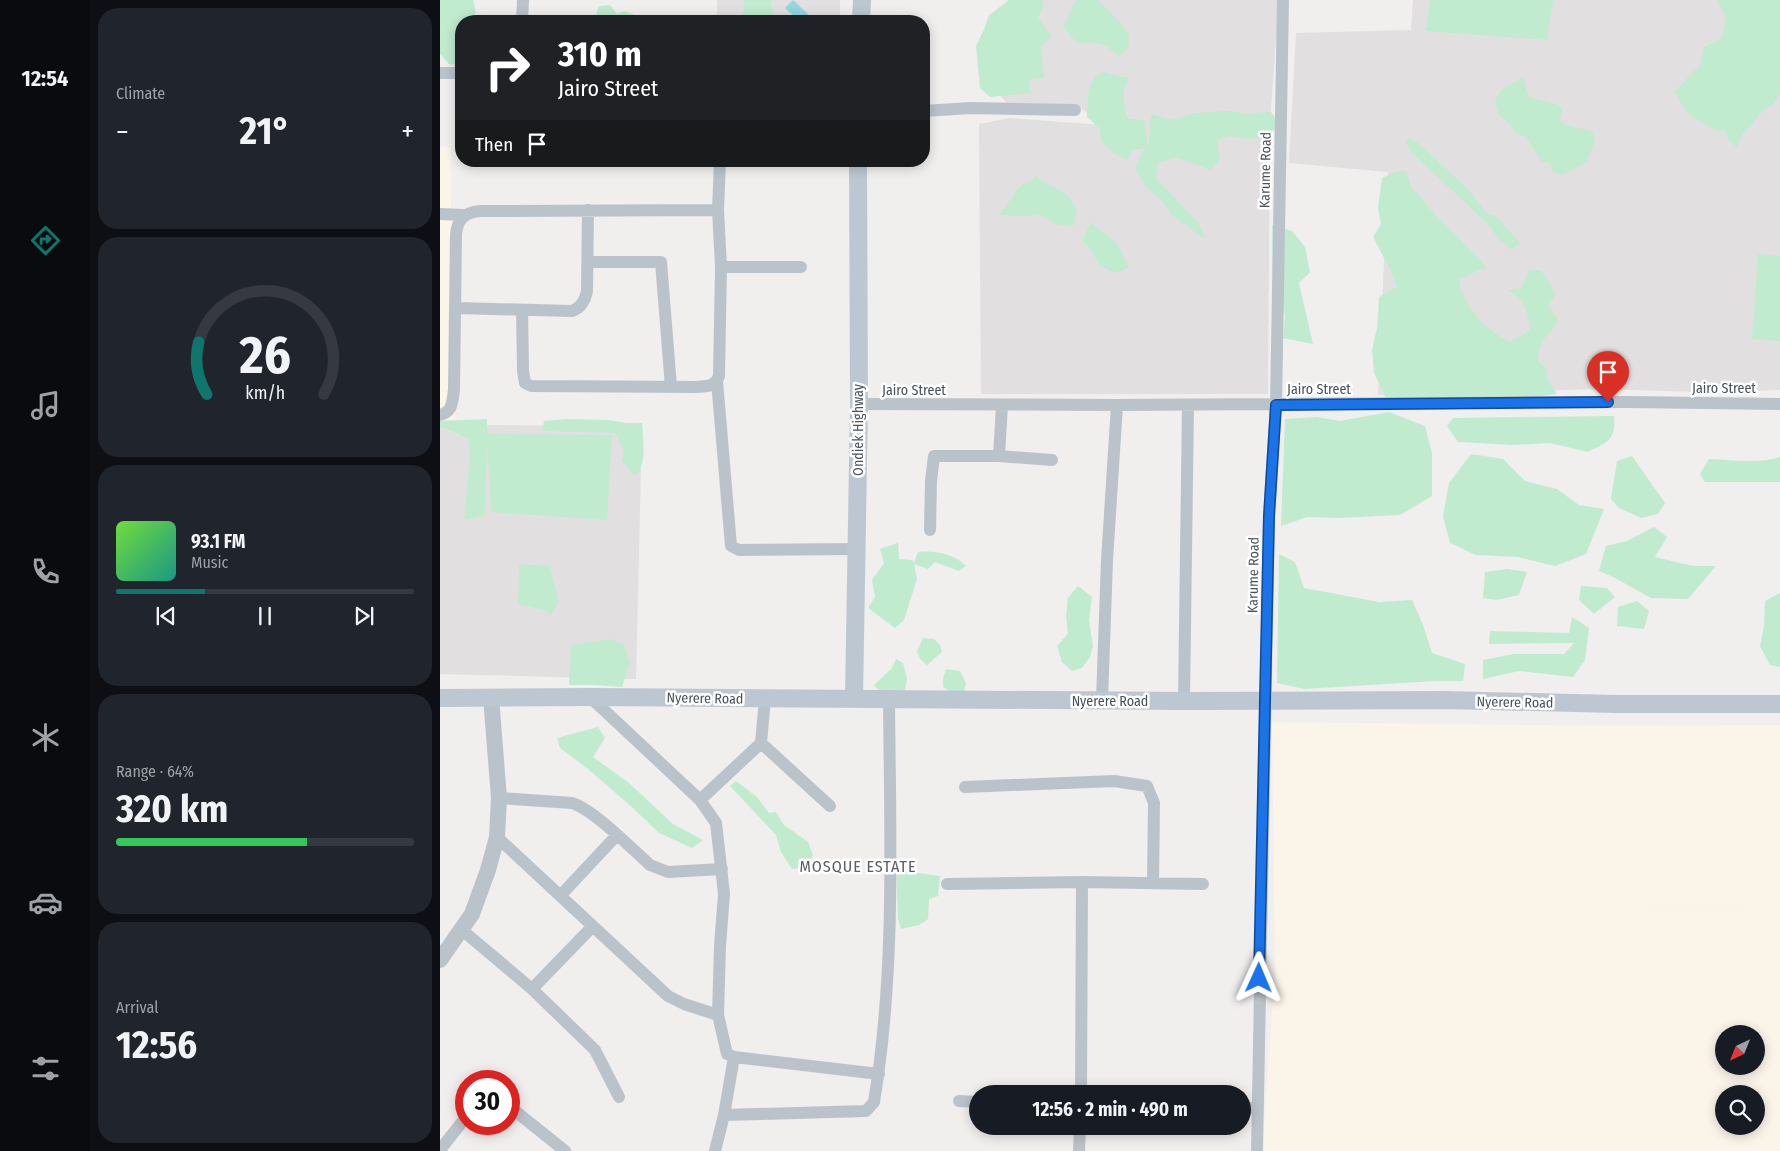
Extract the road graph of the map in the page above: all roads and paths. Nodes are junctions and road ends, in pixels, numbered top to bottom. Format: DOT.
graph roads {
  1 [pos="523,0"];
  2 [pos="862,0"];
  3 [pos="1283,0"];
  4 [pos="522,15"];
  5 [pos="861,15"];
  6 [pos="440,73"];
  7 [pos="455,73"];
  8 [pos="1075,110"];
  9 [pos="930,111"];
  10 [pos="720,167"];
  11 [pos="858,167"];
  12 [pos="588,210"];
  13 [pos="718,210"];
  14 [pos="440,214"];
  15 [pos="464,215"];
  16 [pos="588,262"];
  17 [pos="721,267"];
  18 [pos="801,267"];
  19 [pos="455,308"];
  20 [pos="522,310"];
  21 [pos="717,381"];
  22 [pos="671,387"];
  23 [pos="859,404"];
  24 [pos="1780,404"];
  25 [pos="1002,405"];
  26 [pos="1117,405"];
  27 [pos="1188,405"];
  28 [pos="1276,405"];
  29 [pos="440,415"];
  30 [pos="999,456"];
  31 [pos="1052,460"];
  32 [pos="930,530"];
  33 [pos="857,549"];
  34 [pos="491,697"];
  35 [pos="590,697"];
  36 [pos="440,698"];
  37 [pos="854,698"];
  38 [pos="765,699"];
  39 [pos="889,699"];
  40 [pos="1102,700"];
  41 [pos="1184,701"];
  42 [pos="1266,701"];
  43 [pos="1780,704"];
  44 [pos="761,743"];
  45 [pos="965,786"];
  46 [pos="499,798"];
  47 [pos="700,800"];
  48 [pos="830,806"];
  49 [pos="497,836"];
  50 [pos="616,836"];
  51 [pos="722,868"];
  52 [pos="1082,882"];
  53 [pos="1153,883"];
  54 [pos="947,884"];
  55 [pos="1203,884"];
  56 [pos="561,895"];
  57 [pos="593,926"];
  58 [pos="462,930"];
  59 [pos="440,960"];
  60 [pos="532,989"];
  61 [pos="718,1015"];
  62 [pos="734,1057"];
  63 [pos="879,1074"];
  64 [pos="1081,1085"];
  65 [pos="619,1097"];
  66 [pos="959,1101"];
  67 [pos="969,1102"];
  68 [pos="1251,1108"];
  69 [pos="1257,1108"];
  70 [pos="520,1115"];
  71 [pos="724,1115"];
  72 [pos="455,1131"];
  73 [pos="1080,1135"];
  74 [pos="440,1150"];
  75 [pos="565,1151"];
  76 [pos="715,1151"];
  77 [pos="1079,1151"];
  78 [pos="1257,1151"];
  1 -- 4 [label="street"];
  2 -- 5 [label="main road"];
  3 -- 28 [label="street, Karume Road"];
  6 -- 7 [label="street"];
  8 -- 9 [label="street"];
  10 -- 13 [label="street"];
  11 -- 23 [label="main road, Ondiek Highway"];
  12 -- 13 [label="street"];
  12 -- 15 [label="street"];
  12 -- 16 [label="street"];
  13 -- 17 [label="street"];
  14 -- 15 [label="street"];
  15 -- 19 [label="street"];
  16 -- 20 [label="street"];
  16 -- 22 [label="street"];
  17 -- 18 [label="street"];
  17 -- 21 [label="street"];
  19 -- 20 [label="street"];
  19 -- 29 [label="street"];
  20 -- 22 [label="street"];
  21 -- 22 [label="street"];
  21 -- 33 [label="street"];
  23 -- 25 [label="street, Jairo Street"];
  23 -- 33 [label="main road, Ondiek Highway"];
  24 -- 28 [label="street, Jairo Street"];
  25 -- 26 [label="street, Jairo Street"];
  25 -- 30 [label="street"];
  26 -- 27 [label="street, Jairo Street"];
  26 -- 40 [label="street"];
  27 -- 28 [label="street, Jairo Street"];
  27 -- 41 [label="street"];
  28 -- 42 [label="street, Karume Road"];
  30 -- 31 [label="street"];
  30 -- 32 [label="street"];
  33 -- 37 [label="main road, Ondiek Highway"];
  34 -- 35 [label="main road, Nyerere Road"];
  34 -- 36 [label="main road, Nyerere Road"];
  34 -- 46 [label="street"];
  35 -- 38 [label="main road, Nyerere Road"];
  35 -- 47 [label="street"];
  37 -- 38 [label="main road, Nyerere Road"];
  37 -- 39 [label="main road, Nyerere Road"];
  38 -- 44 [label="street"];
  39 -- 40 [label="main road, Nyerere Road"];
  39 -- 63 [label="street"];
  40 -- 41 [label="main road, Nyerere Road"];
  41 -- 42 [label="main road, Nyerere Road"];
  42 -- 43 [label="main road, Nyerere Road"];
  42 -- 69 [label="street, Karume Road"];
  44 -- 47 [label="street"];
  44 -- 48 [label="street"];
  45 -- 53 [label="street"];
  46 -- 49 [label="street"];
  46 -- 50 [label="street"];
  47 -- 51 [label="street"];
  49 -- 56 [label="street"];
  49 -- 58 [label="street"];
  50 -- 51 [label="street"];
  50 -- 56 [label="street"];
  51 -- 61 [label="street"];
  52 -- 53 [label="street"];
  52 -- 54 [label="street"];
  52 -- 64 [label="street"];
  53 -- 55 [label="street"];
  56 -- 57 [label="street"];
  57 -- 60 [label="street"];
  57 -- 61 [label="street"];
  58 -- 59 [label="street"];
  58 -- 60 [label="street"];
  60 -- 65 [label="street"];
  61 -- 62 [label="street"];
  62 -- 63 [label="street"];
  62 -- 71 [label="street"];
  63 -- 71 [label="street"];
  66 -- 67 [label="street"];
  68 -- 69 [label="street"];
  69 -- 78 [label="street, Karume Road"];
  70 -- 75 [label="street"];
  71 -- 76 [label="street"];
  72 -- 74 [label="street"];
  73 -- 77 [label="street"];
}
